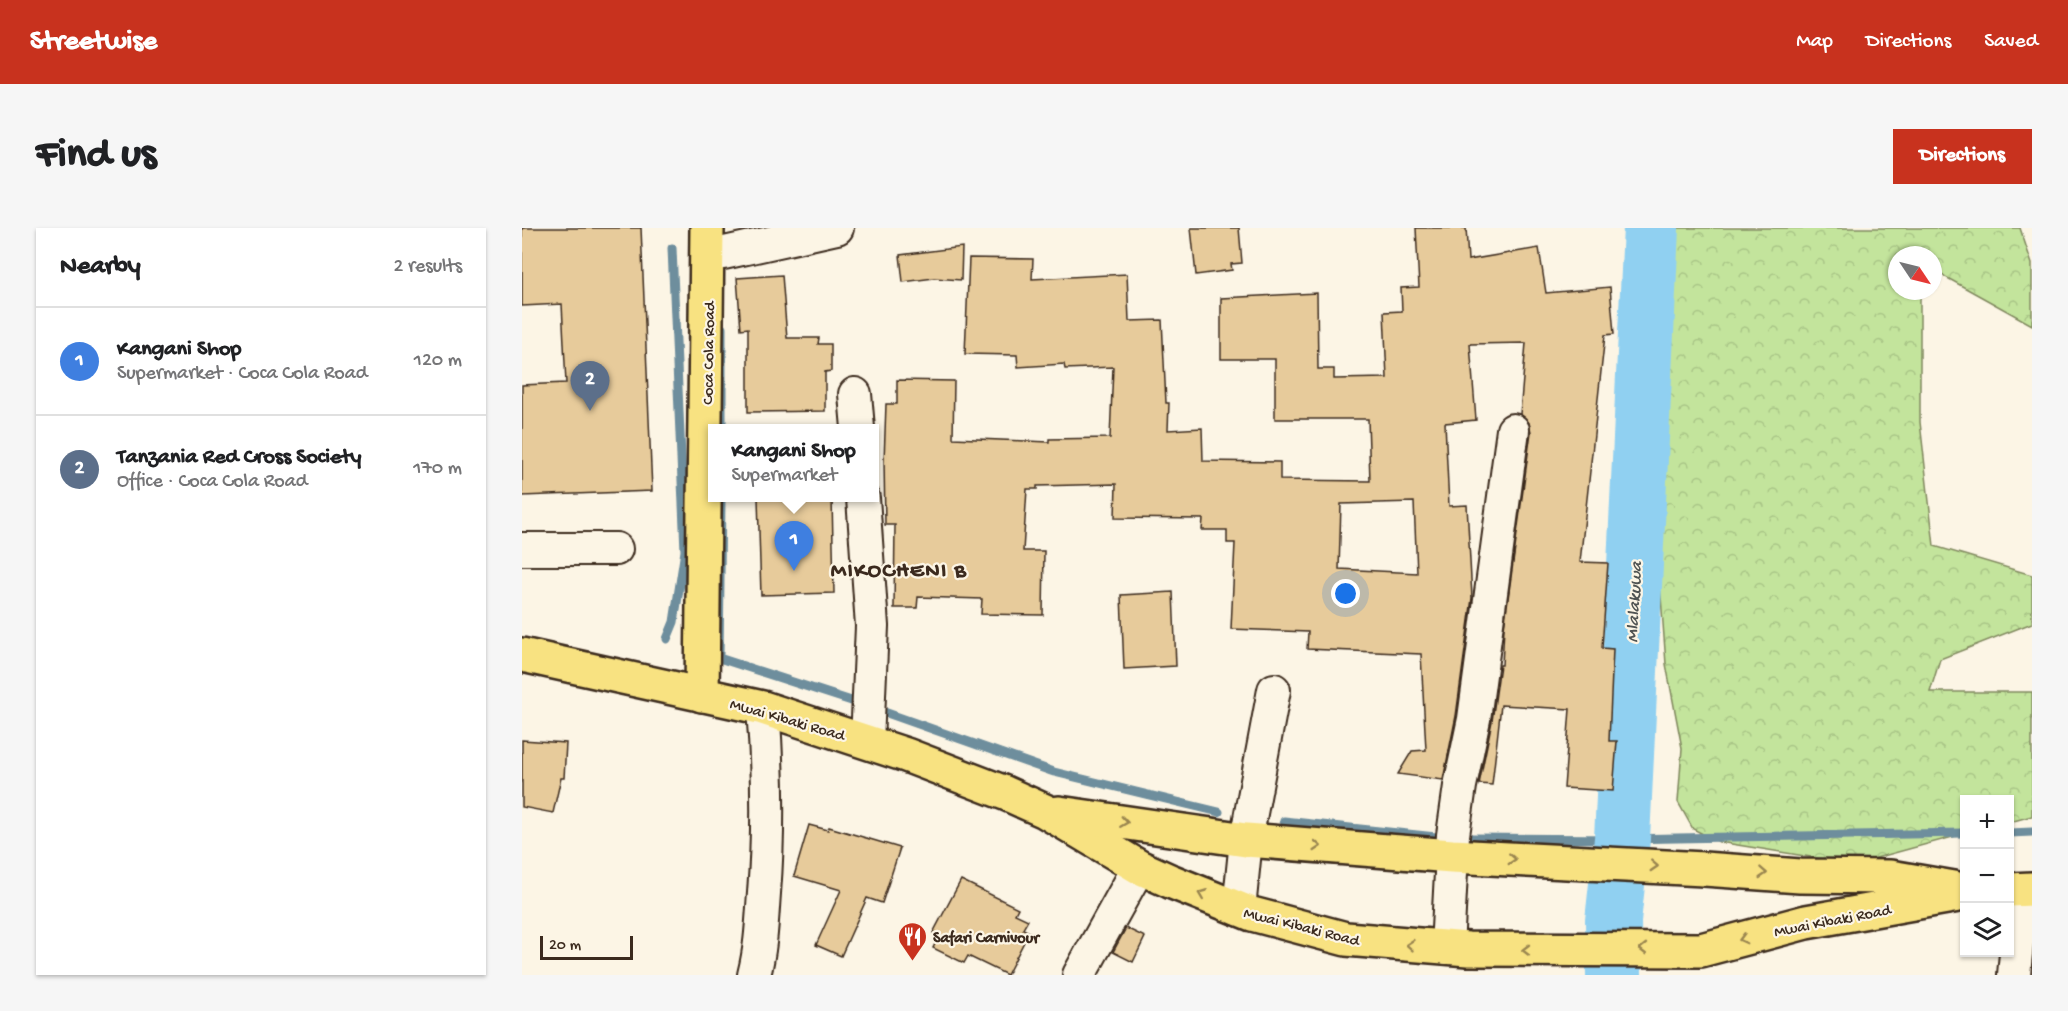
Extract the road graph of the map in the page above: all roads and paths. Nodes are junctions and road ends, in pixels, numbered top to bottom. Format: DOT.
graph roads {
  1 [pos="837,228"];
  2 [pos="708,241"];
  3 [pos="855,394"];
  4 [pos="858,424"];
  5 [pos="1513,430"];
  6 [pos="863,502"];
  7 [pos="522,549"];
  8 [pos="616,549"];
  9 [pos="522,655"];
  10 [pos="1274,690"];
  11 [pos="702,695"];
  12 [pos="763,708"];
  13 [pos="867,742"];
  14 [pos="1045,811"];
  15 [pos="1246,840"];
  16 [pos="1452,856"];
  17 [pos="1139,867"];
  18 [pos="2021,890"];
  19 [pos="1960,891"];
  20 [pos="1960,893"];
  21 [pos="1239,909"];
  22 [pos="1447,948"];
  23 [pos="754,975"];
  24 [pos="1079,975"];
  25 [pos="2014,975"];
  1 -- 2 [label="street"];
  2 -- 11 [label="main road, Coca Cola Road"];
  3 -- 4 [label="street"];
  5 -- 16 [label="street"];
  6 -- 13 [label="street"];
  7 -- 8 [label="street"];
  9 -- 11 [label="main road, Mwai Kibaki Road"];
  10 -- 15 [label="street"];
  11 -- 12 [label="main road, Mwai Kibaki Road"];
  12 -- 13 [label="main road, Mwai Kibaki Road"];
  12 -- 23 [label="street"];
  13 -- 14 [label="main road, Mwai Kibaki Road"];
  14 -- 15 [label="main road, Mwai Kibaki Road, one-way"];
  14 -- 17 [label="main road, Mwai Kibaki Road"];
  15 -- 16 [label="main road, Mwai Kibaki Road, one-way"];
  15 -- 21 [label="street"];
  16 -- 19 [label="main road, Mwai Kibaki Road, one-way"];
  16 -- 22 [label="street"];
  21 -- 17 [label="main road, Mwai Kibaki Road, one-way"];
  17 -- 24 [label="street"];
  18 -- 25 [label="street"];
  20 -- 22 [label="main road, Mwai Kibaki Road, one-way"];
  22 -- 21 [label="main road, Mwai Kibaki Road, one-way"];
}
